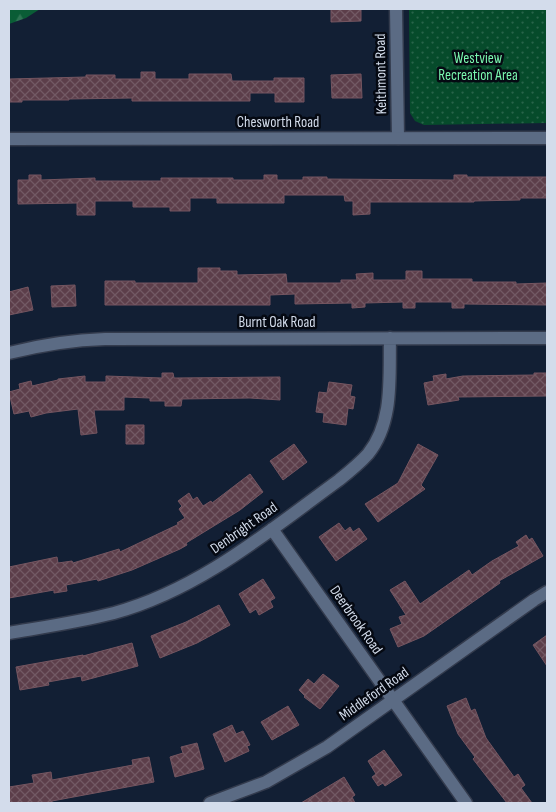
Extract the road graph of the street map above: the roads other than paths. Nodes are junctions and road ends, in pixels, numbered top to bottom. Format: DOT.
graph roads {
  1 [pos="396,9"];
  2 [pos="398,138"];
  3 [pos="547,138"];
  4 [pos="9,139"];
  5 [pos="390,338"];
  6 [pos="547,338"];
  7 [pos="9,353"];
  8 [pos="272,529"];
  9 [pos="547,592"];
  10 [pos="9,633"];
  11 [pos="393,700"];
  12 [pos="236,799"];
  13 [pos="210,803"];
  14 [pos="466,803"];
  1 -- 2 [label="street, Keithmont Road"];
  2 -- 3 [label="street, Chesworth Road"];
  2 -- 4 [label="street, Chesworth Road"];
  5 -- 6 [label="street, Burnt Oak Road"];
  5 -- 7 [label="street, Burnt Oak Road"];
  5 -- 8 [label="street, Denbright Road"];
  8 -- 10 [label="street, Denbright Road"];
  8 -- 11 [label="street, Deerbrook Road"];
  9 -- 11 [label="street, Middleford Road"];
  11 -- 12 [label="street, Middleford Road"];
  11 -- 14 [label="street, Deerbrook Road"];
  12 -- 13 [label="street, Middleford Road"];
}
